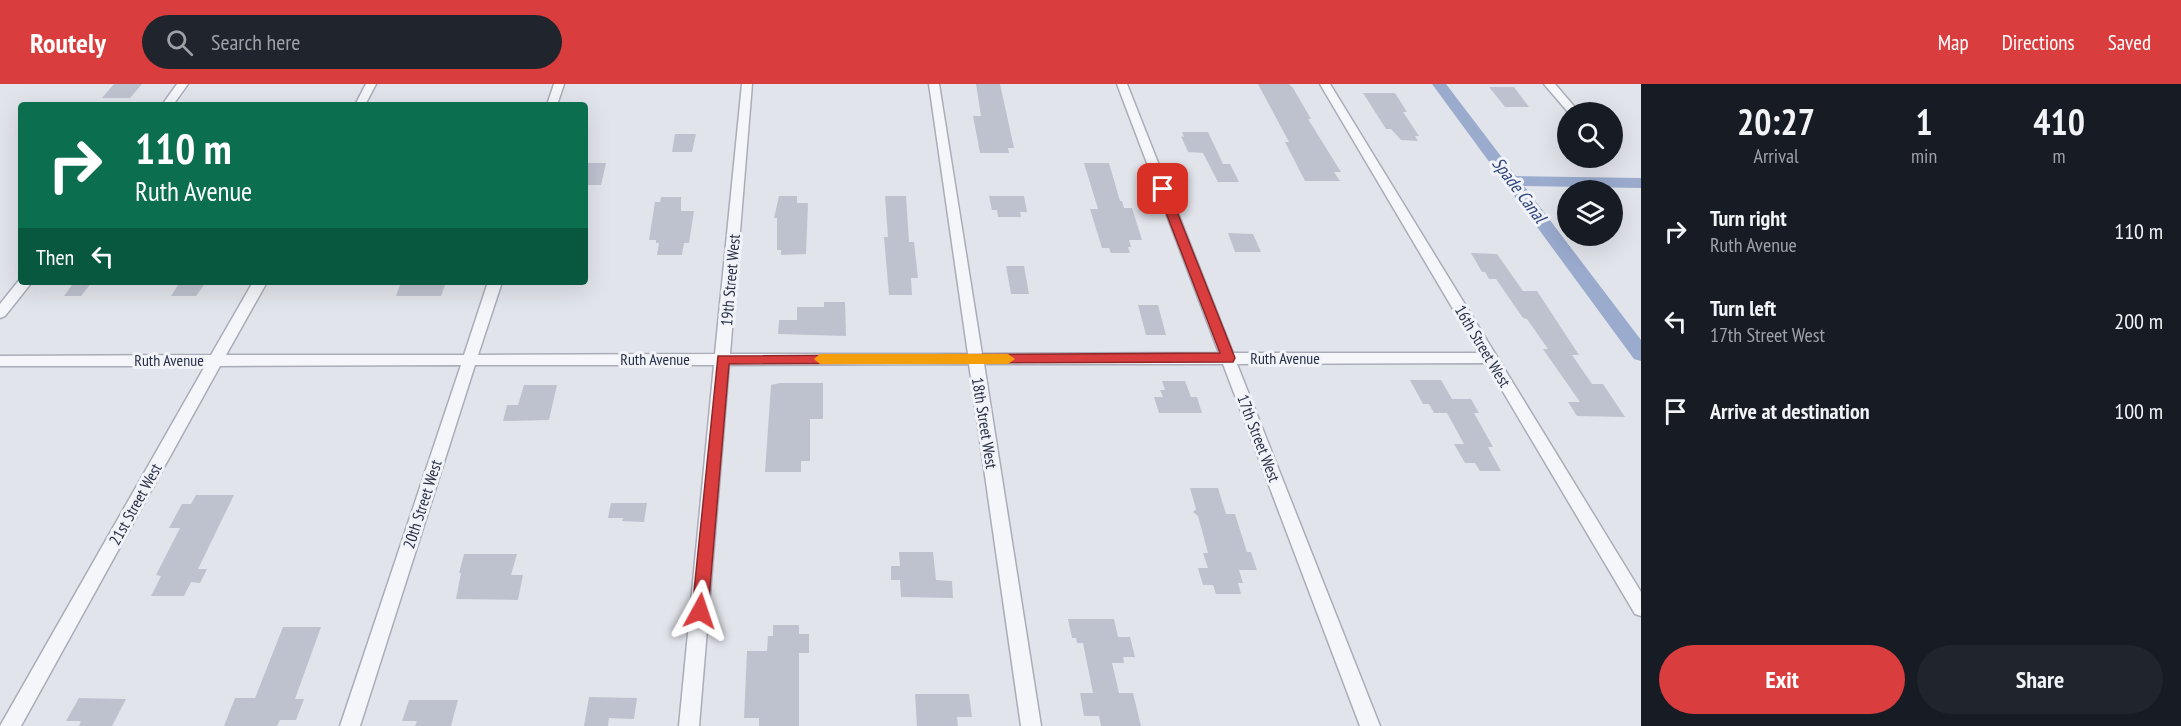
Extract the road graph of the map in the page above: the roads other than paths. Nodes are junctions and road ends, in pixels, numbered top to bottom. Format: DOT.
graph roads {
  1 [pos="183,84"];
  2 [pos="371,84"];
  3 [pos="559,84"];
  4 [pos="747,84"];
  5 [pos="934,84"];
  6 [pos="1122,84"];
  7 [pos="1326,84"];
  8 [pos="1549,84"];
  9 [pos="169,102"];
  10 [pos="362,102"];
  11 [pos="553,102"];
  12 [pos="1565,102"];
  13 [pos="23,285"];
  14 [pos="258,285"];
  15 [pos="494,285"];
  16 [pos="0,313"];
  17 [pos="1228,358"];
  18 [pos="1490,358"];
  19 [pos="723,359"];
  20 [pos="976,359"];
  21 [pos="216,360"];
  22 [pos="470,360"];
  23 [pos="0,361"];
  24 [pos="1641,608"];
  25 [pos="10,726"];
  26 [pos="350,726"];
  27 [pos="689,726"];
  28 [pos="1031,726"];
  29 [pos="1370,726"];
  1 -- 9 [label="street"];
  2 -- 10 [label="street"];
  3 -- 11 [label="street"];
  4 -- 19 [label="street, 19th Street West"];
  5 -- 20 [label="street, 18th Street West"];
  6 -- 17 [label="street, 17th Street West"];
  7 -- 18 [label="street, 16th Street West"];
  8 -- 12 [label="street"];
  13 -- 16 [label="street"];
  14 -- 21 [label="street, 21st Street West"];
  15 -- 22 [label="street, 20th Street West"];
  17 -- 18 [label="street, Ruth Avenue"];
  17 -- 20 [label="street, Ruth Avenue"];
  17 -- 29 [label="street, 17th Street West"];
  18 -- 24 [label="street, 16th Street West"];
  19 -- 20 [label="street, Ruth Avenue"];
  19 -- 22 [label="street, Ruth Avenue"];
  19 -- 27 [label="street, 19th Street West"];
  20 -- 28 [label="street, 18th Street West"];
  21 -- 22 [label="street, Ruth Avenue"];
  21 -- 23 [label="street, Ruth Avenue"];
  21 -- 25 [label="street, 21st Street West"];
  22 -- 26 [label="street, 20th Street West"];
}
